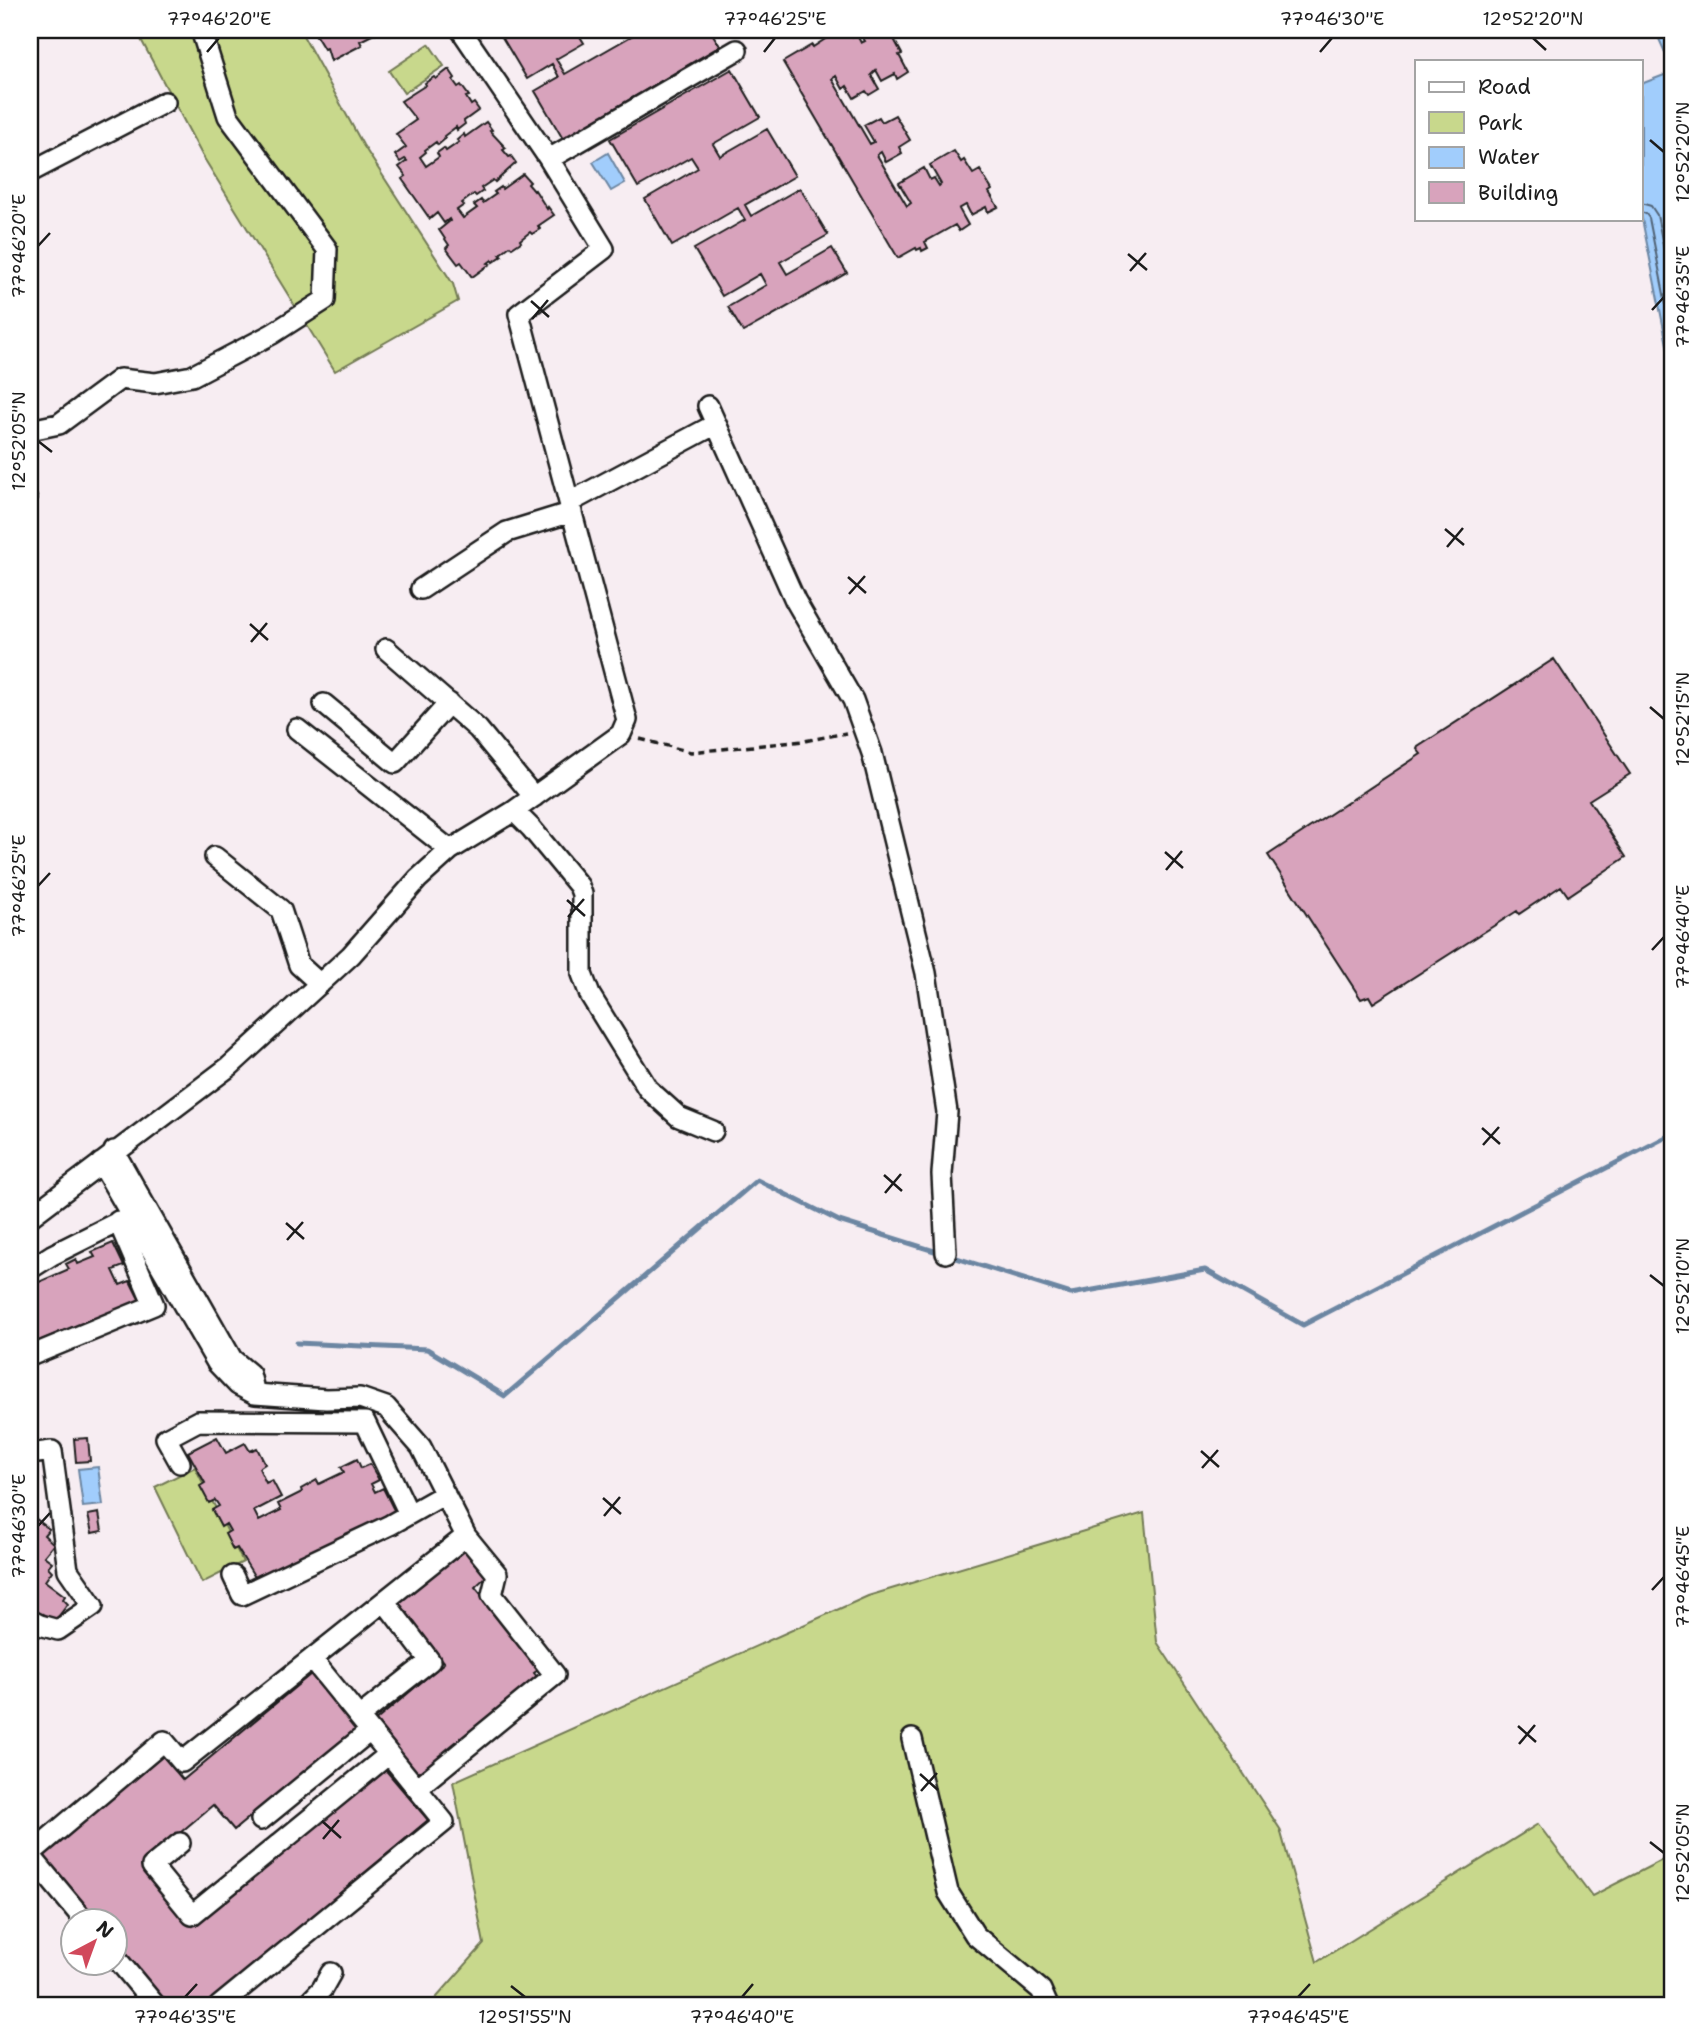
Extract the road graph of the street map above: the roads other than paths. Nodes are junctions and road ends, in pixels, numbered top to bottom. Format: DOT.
graph roads {
  1 [pos="201,30"];
  2 [pos="461,30"];
  3 [pos="737,50"];
  4 [pos="165,102"];
  5 [pos="549,159"];
  6 [pos="30,172"];
  7 [pos="30,430"];
  8 [pos="571,507"];
  9 [pos="421,589"];
  10 [pos="386,649"];
  11 [pos="449,703"];
  12 [pos="324,704"];
  13 [pos="298,729"];
  14 [pos="534,797"];
  15 [pos="514,811"];
  16 [pos="450,850"];
  17 [pos="215,857"];
  18 [pos="320,984"];
  19 [pos="713,1131"];
  20 [pos="107,1157"];
  21 [pos="30,1217"];
  22 [pos="124,1218"];
  23 [pos="946,1253"];
  24 [pos="30,1269"];
  25 [pos="30,1356"];
  26 [pos="255,1394"];
  27 [pos="30,1454"];
  28 [pos="180,1463"];
  29 [pos="444,1494"];
  30 [pos="409,1514"];
  31 [pos="466,1536"];
  32 [pos="233,1576"];
  33 [pos="385,1602"];
  34 [pos="30,1620"];
  35 [pos="313,1659"];
  36 [pos="365,1724"];
  37 [pos="912,1739"];
  38 [pos="389,1754"];
  39 [pos="417,1788"];
  40 [pos="261,1820"];
  41 [pos="180,1843"];
  42 [pos="30,1854"];
  43 [pos="73,1906"];
  44 [pos="331,1973"];
  45 [pos="130,1975"];
  46 [pos="156,2006"];
  47 [pos="219,2006"];
  48 [pos="306,2006"];
  49 [pos="1048,2006"];
  1 -- 7 [label="street"];
  2 -- 5 [label="street"];
  3 -- 5 [label="street"];
  4 -- 6 [label="street"];
  5 -- 8 [label="street"];
  8 -- 9 [label="street"];
  8 -- 14 [label="street"];
  8 -- 23 [label="street"];
  10 -- 11 [label="street"];
  11 -- 12 [label="street"];
  11 -- 14 [label="street"];
  13 -- 16 [label="street"];
  14 -- 15 [label="street"];
  15 -- 16 [label="street"];
  15 -- 19 [label="street"];
  16 -- 18 [label="street"];
  17 -- 18 [label="street"];
  18 -- 20 [label="street"];
  20 -- 21 [label="street"];
  20 -- 22 [label="street"];
  20 -- 26 [label="street"];
  22 -- 24 [label="street"];
  22 -- 25 [label="street"];
  22 -- 26 [label="street"];
  26 -- 29 [label="street"];
  27 -- 34 [label="street"];
  28 -- 30 [label="street"];
  29 -- 30 [label="street"];
  29 -- 31 [label="street"];
  30 -- 32 [label="street"];
  31 -- 33 [label="street"];
  31 -- 39 [label="street"];
  33 -- 35 [label="street"];
  33 -- 36 [label="street"];
  35 -- 36 [label="street"];
  35 -- 42 [label="street"];
  36 -- 38 [label="street"];
  36 -- 40 [label="street"];
  37 -- 49 [label="street"];
  38 -- 39 [label="street"];
  38 -- 41 [label="street"];
  39 -- 47 [label="street"];
  42 -- 43 [label="street"];
  44 -- 48 [label="street"];
  45 -- 46 [label="street"];
}
